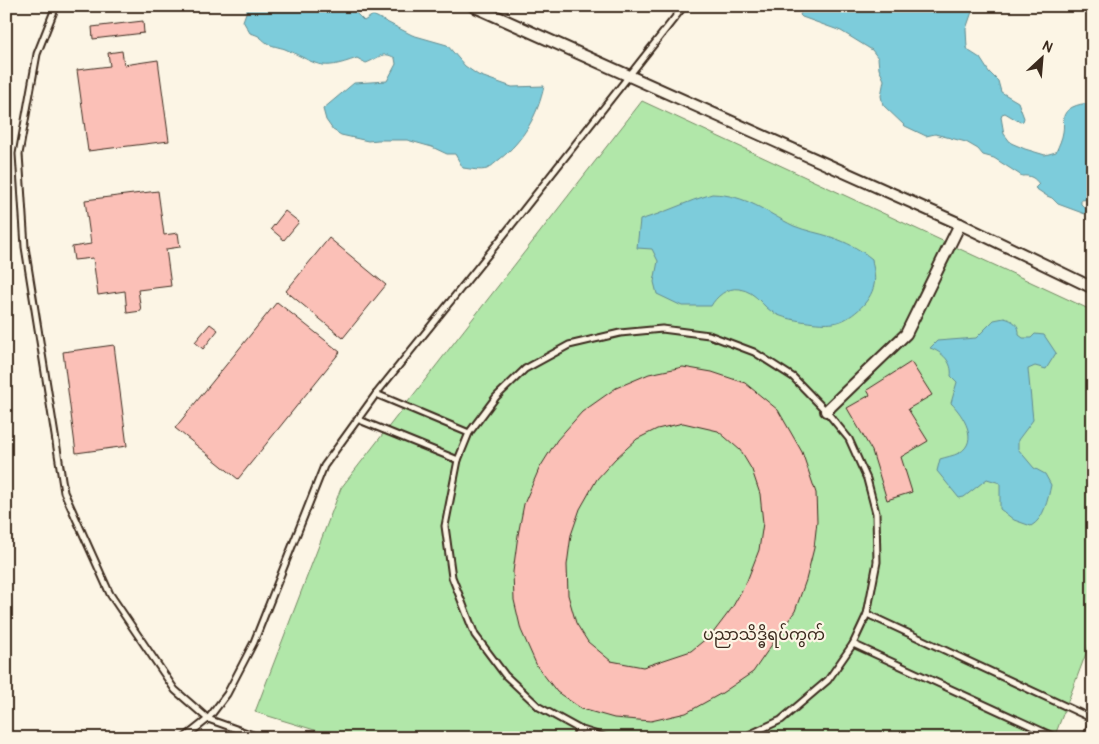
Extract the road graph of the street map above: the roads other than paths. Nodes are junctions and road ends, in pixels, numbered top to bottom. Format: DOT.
graph roads {
  1 [pos="56,6"];
  2 [pos="473,6"];
  3 [pos="684,6"];
  4 [pos="630,75"];
  5 [pos="960,224"];
  6 [pos="1093,288"];
  7 [pos="376,394"];
  8 [pos="826,411"];
  9 [pos="357,419"];
  10 [pos="469,433"];
  11 [pos="458,460"];
  12 [pos="867,614"];
  13 [pos="853,644"];
  14 [pos="208,719"];
  15 [pos="1093,719"];
  16 [pos="579,729"];
  17 [pos="184,738"];
  18 [pos="261,738"];
  19 [pos="575,738"];
  20 [pos="607,738"];
  21 [pos="742,738"];
  22 [pos="1057,738"];
  23 [pos="1086,738"];
  1 -- 14 [label="lane"];
  2 -- 4 [label="street"];
  3 -- 4 [label="lane"];
  4 -- 5 [label="street"];
  4 -- 7 [label="lane"];
  5 -- 6 [label="street"];
  5 -- 8 [label="street"];
  7 -- 9 [label="lane"];
  7 -- 10 [label="lane"];
  8 -- 10 [label="lane"];
  8 -- 12 [label="lane"];
  9 -- 11 [label="lane"];
  9 -- 14 [label="lane"];
  10 -- 11 [label="lane"];
  11 -- 16 [label="lane"];
  12 -- 13 [label="lane"];
  12 -- 15 [label="lane"];
  13 -- 21 [label="lane"];
  13 -- 22 [label="lane"];
  14 -- 17 [label="lane"];
  14 -- 18 [label="lane"];
  15 -- 23 [label="lane"];
  16 -- 19 [label="lane"];
  16 -- 20 [label="lane"];
}
